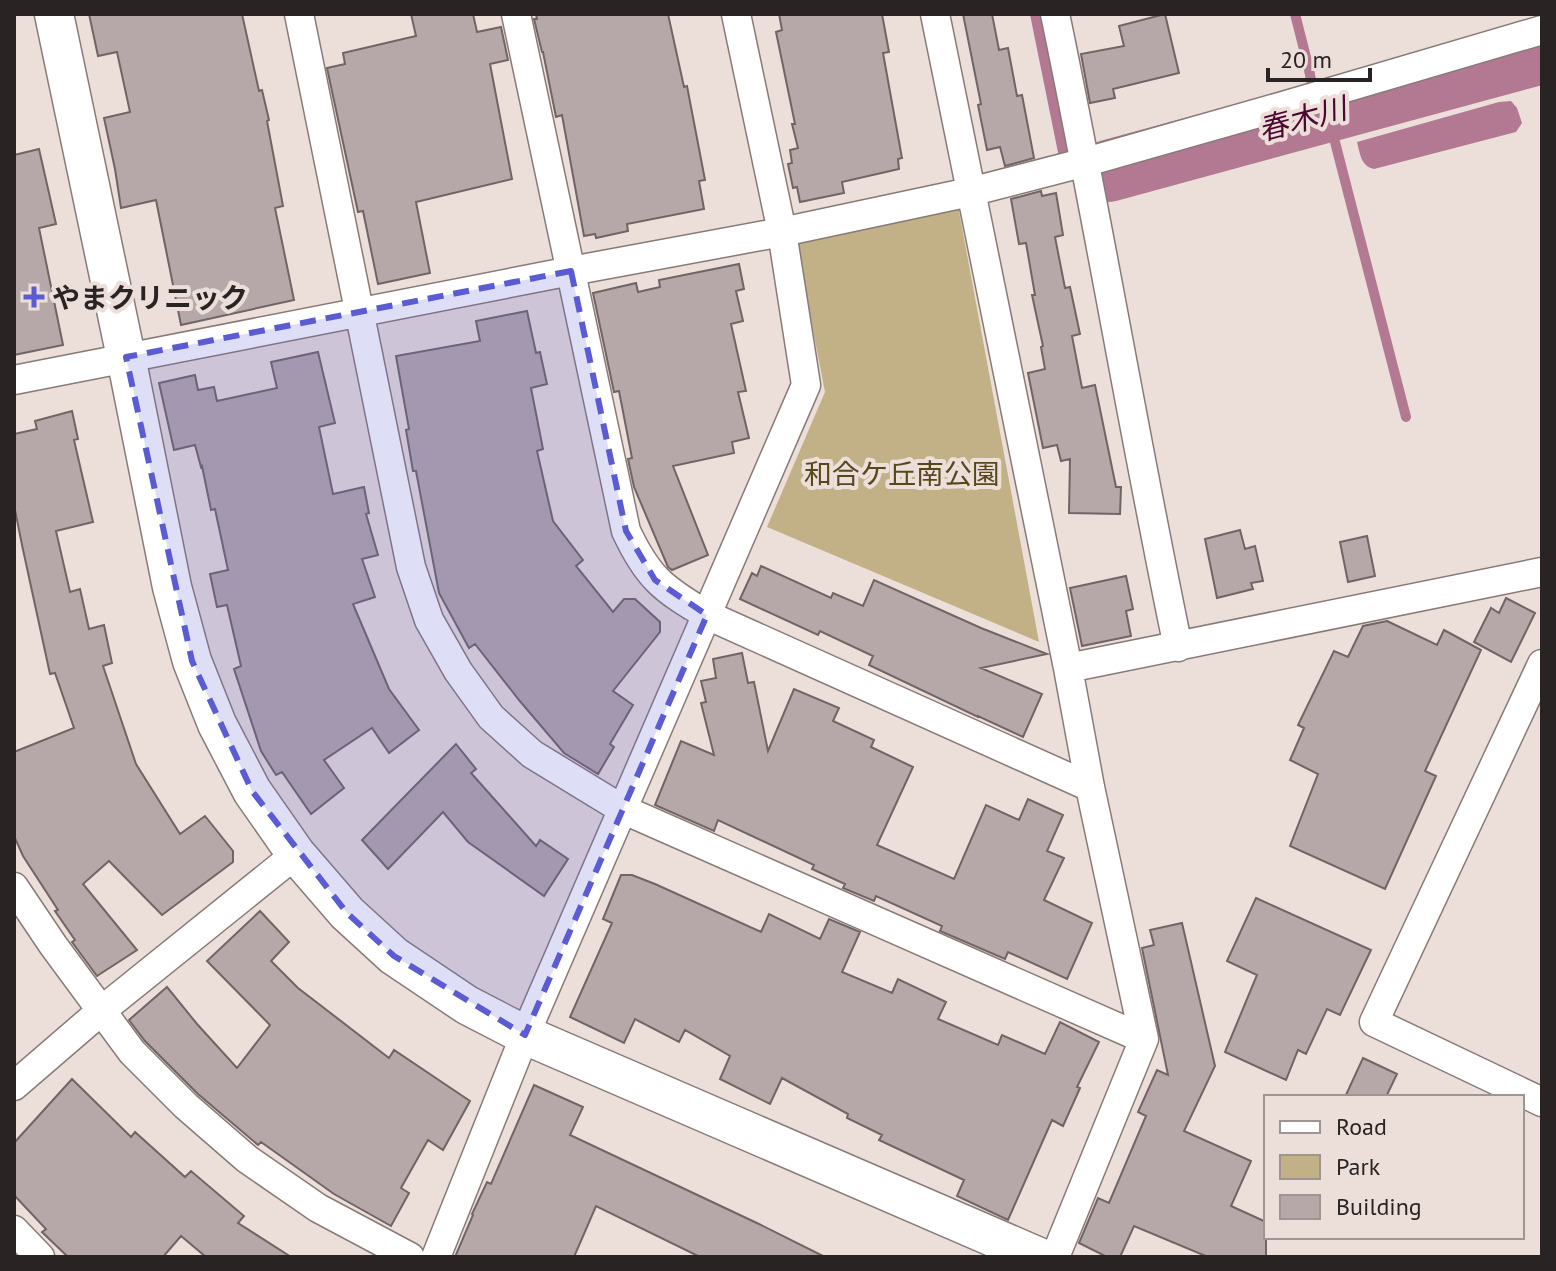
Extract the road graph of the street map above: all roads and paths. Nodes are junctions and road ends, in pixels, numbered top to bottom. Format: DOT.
graph roads {
  1 [pos="54,14"];
  2 [pos="299,14"];
  3 [pos="516,14"];
  4 [pos="736,14"];
  5 [pos="935,14"];
  6 [pos="1055,14"];
  7 [pos="1542,30"];
  8 [pos="1086,162"];
  9 [pos="970,192"];
  10 [pos="782,232"];
  11 [pos="571,271"];
  12 [pos="359,312"];
  13 [pos="126,357"];
  14 [pos="14,380"];
  15 [pos="1542,572"];
  16 [pos="707,615"];
  17 [pos="1178,647"];
  18 [pos="1542,664"];
  19 [pos="1068,668"];
  20 [pos="1090,787"];
  21 [pos="622,809"];
  22 [pos="296,854"];
  23 [pos="14,887"];
  24 [pos="101,1011"];
  25 [pos="525,1035"];
  26 [pos="1144,1039"];
  27 [pos="14,1086"];
  28 [pos="1542,1102"];
  29 [pos="14,1230"];
  30 [pos="40,1257"];
  31 [pos="410,1257"];
  32 [pos="436,1257"];
  33 [pos="1039,1257"];
  34 [pos="1055,1257"];
  1 -- 13 [label="street"];
  2 -- 12 [label="street"];
  3 -- 11 [label="street"];
  4 -- 10 [label="street"];
  5 -- 9 [label="street"];
  6 -- 8 [label="street"];
  7 -- 8 [label="street"];
  8 -- 9 [label="street"];
  8 -- 17 [label="street"];
  9 -- 10 [label="street"];
  9 -- 19 [label="street"];
  10 -- 11 [label="street"];
  10 -- 16 [label="street"];
  11 -- 12 [label="street"];
  11 -- 16 [label="street"];
  12 -- 13 [label="street"];
  12 -- 21 [label="street"];
  13 -- 14 [label="street"];
  13 -- 22 [label="street"];
  15 -- 17 [label="street"];
  16 -- 20 [label="street"];
  16 -- 21 [label="street"];
  17 -- 19 [label="street"];
  18 -- 28 [label="street"];
  19 -- 20 [label="street"];
  20 -- 26 [label="street"];
  21 -- 25 [label="street"];
  21 -- 26 [label="street"];
  22 -- 24 [label="street"];
  22 -- 25 [label="street"];
  23 -- 24 [label="street"];
  24 -- 27 [label="street"];
  24 -- 31 [label="street"];
  25 -- 32 [label="street"];
  25 -- 33 [label="street"];
  26 -- 34 [label="street"];
  29 -- 30 [label="street"];
}
